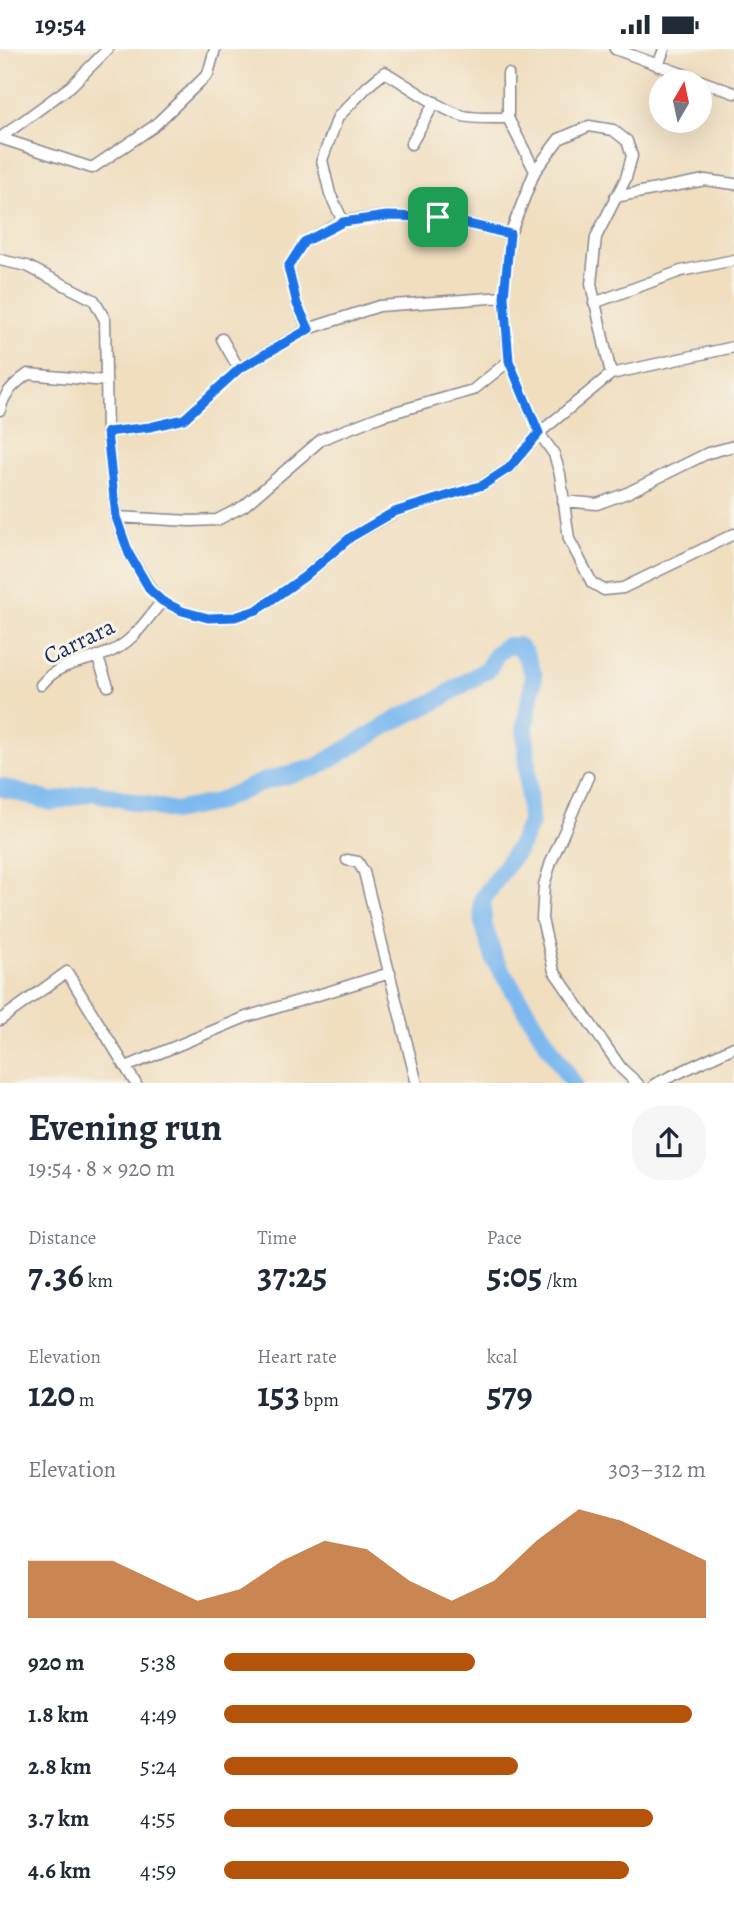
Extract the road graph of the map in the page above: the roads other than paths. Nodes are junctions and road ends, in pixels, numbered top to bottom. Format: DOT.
graph roads {
  1 [pos="108,49"];
  2 [pos="215,49"];
  3 [pos="615,49"];
  4 [pos="664,49"];
  5 [pos="658,66"];
  6 [pos="508,74"];
  7 [pos="734,93"];
  8 [pos="435,101"];
  9 [pos="508,118"];
  10 [pos="0,138"];
  11 [pos="411,145"];
  12 [pos="535,171"];
  13 [pos="734,184"];
  14 [pos="615,198"];
  15 [pos="343,222"];
  16 [pos="510,234"];
  17 [pos="0,260"];
  18 [pos="734,260"];
  19 [pos="504,297"];
  20 [pos="594,303"];
  21 [pos="309,329"];
  22 [pos="222,339"];
  23 [pos="734,347"];
  24 [pos="509,361"];
  25 [pos="239,369"];
  26 [pos="611,374"];
  27 [pos="106,381"];
  28 [pos="0,410"];
  29 [pos="107,432"];
  30 [pos="539,433"];
  31 [pos="734,446"];
  32 [pos="563,502"];
  33 [pos="116,517"];
  34 [pos="734,534"];
  35 [pos="162,601"];
  36 [pos="97,656"];
  37 [pos="41,685"];
  38 [pos="108,685"];
  39 [pos="588,777"];
  40 [pos="347,860"];
  41 [pos="390,973"];
  42 [pos="0,1020"];
  43 [pos="734,1047"];
  44 [pos="126,1067"];
  45 [pos="136,1083"];
  46 [pos="417,1083"];
  47 [pos="638,1083"];
  48 [pos="656,1083"];
  1 -- 10 [label="street"];
  2 -- 10 [label="street"];
  3 -- 5 [label="street"];
  4 -- 5 [label="street"];
  5 -- 7 [label="street"];
  6 -- 9 [label="street"];
  8 -- 9 [label="street"];
  8 -- 11 [label="street"];
  8 -- 15 [label="street"];
  9 -- 12 [label="street"];
  12 -- 14 [label="street"];
  12 -- 16 [label="street"];
  13 -- 14 [label="street"];
  14 -- 20 [label="street"];
  15 -- 16 [label="street"];
  15 -- 21 [label="street"];
  16 -- 19 [label="street"];
  17 -- 27 [label="street"];
  18 -- 20 [label="street"];
  19 -- 21 [label="street"];
  19 -- 24 [label="street"];
  20 -- 26 [label="street"];
  21 -- 25 [label="street"];
  22 -- 25 [label="street"];
  23 -- 26 [label="street"];
  24 -- 30 [label="street"];
  24 -- 33 [label="street"];
  25 -- 29 [label="street"];
  26 -- 30 [label="street"];
  27 -- 28 [label="street"];
  27 -- 29 [label="street"];
  29 -- 33 [label="street"];
  30 -- 32 [label="street"];
  30 -- 35 [label="street"];
  31 -- 32 [label="street"];
  32 -- 34 [label="street"];
  33 -- 35 [label="street"];
  35 -- 36 [label="street, Carrara"];
  36 -- 37 [label="street, Carrara"];
  36 -- 38 [label="street"];
  39 -- 47 [label="street"];
  40 -- 41 [label="street"];
  41 -- 44 [label="street"];
  41 -- 46 [label="street"];
  42 -- 44 [label="street"];
  43 -- 48 [label="street"];
  44 -- 45 [label="street"];
}
